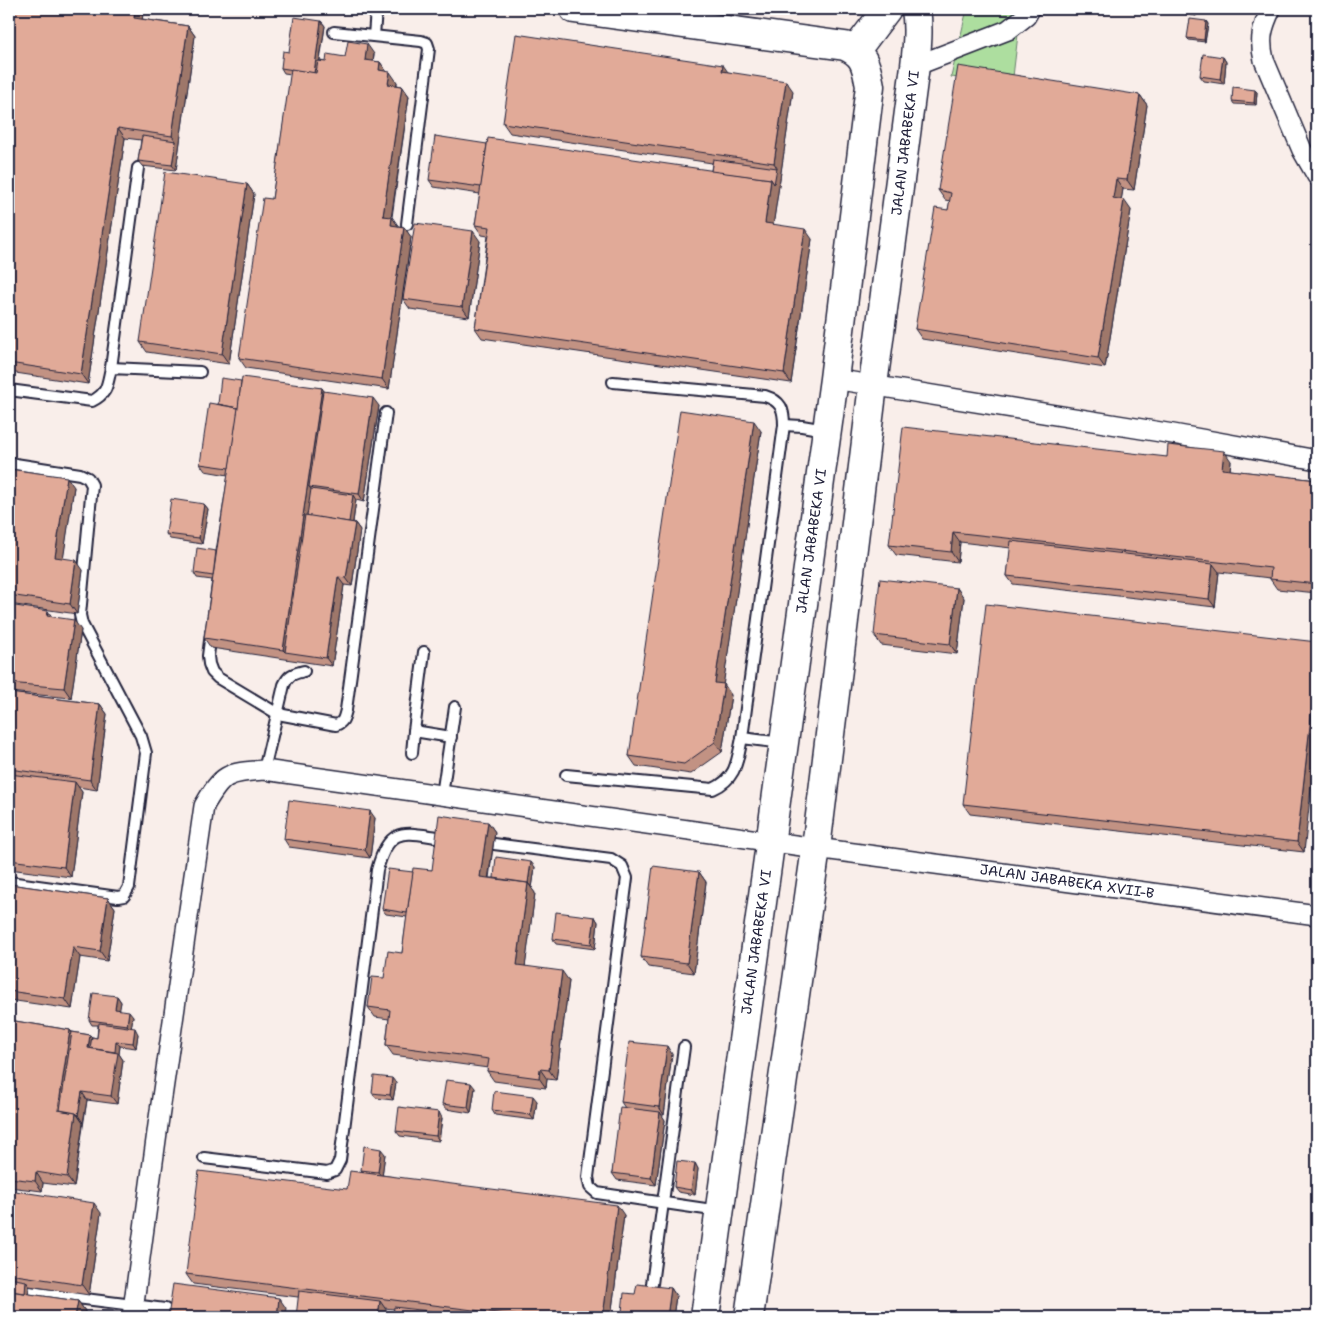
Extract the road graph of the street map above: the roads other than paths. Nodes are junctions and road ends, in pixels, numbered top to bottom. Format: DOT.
graph roads {
  1 [pos="376,9"];
  2 [pos="574,9"];
  3 [pos="888,9"];
  4 [pos="916,9"];
  5 [pos="1030,9"];
  6 [pos="1272,9"];
  7 [pos="334,32"];
  8 [pos="374,36"];
  9 [pos="856,50"];
  10 [pos="915,66"];
  11 [pos="138,168"];
  12 [pos="1317,176"];
  13 [pos="407,224"];
  14 [pos="111,368"];
  15 [pos="200,372"];
  16 [pos="834,379"];
  17 [pos="613,382"];
  18 [pos="873,385"];
  19 [pos="9,390"];
  20 [pos="386,413"];
  21 [pos="784,425"];
  22 [pos="826,430"];
  23 [pos="1317,460"];
  24 [pos="9,463"];
  25 [pos="212,627"];
  26 [pos="424,652"];
  27 [pos="304,671"];
  28 [pos="455,707"];
  29 [pos="278,714"];
  30 [pos="414,731"];
  31 [pos="451,737"];
  32 [pos="742,738"];
  33 [pos="784,743"];
  34 [pos="412,753"];
  35 [pos="264,770"];
  36 [pos="566,775"];
  37 [pos="442,795"];
  38 [pos="444,838"];
  39 [pos="770,841"];
  40 [pos="494,844"];
  41 [pos="816,848"];
  42 [pos="9,882"];
  43 [pos="1317,915"];
  44 [pos="684,1047"];
  45 [pos="204,1158"];
  46 [pos="664,1204"];
  47 [pos="720,1212"];
  48 [pos="652,1284"];
  49 [pos="29,1292"];
  50 [pos="133,1311"];
  51 [pos="172,1317"];
  52 [pos="705,1317"];
  53 [pos="749,1317"];
  1 -- 8 [label="lane"];
  2 -- 9 [label="street"];
  3 -- 9 [label="street"];
  4 -- 10 [label="street, JALAN JABABEKA VI"];
  5 -- 10 [label="street"];
  6 -- 12 [label="street"];
  7 -- 8 [label="lane"];
  8 -- 13 [label="lane"];
  9 -- 16 [label="street, JALAN JABABEKA VI"];
  10 -- 18 [label="street, JALAN JABABEKA VI"];
  11 -- 14 [label="lane"];
  14 -- 15 [label="lane"];
  14 -- 19 [label="lane"];
  16 -- 18 [label="street"];
  16 -- 22 [label="street, JALAN JABABEKA VI"];
  17 -- 21 [label="lane"];
  18 -- 23 [label="street"];
  18 -- 41 [label="street, JALAN JABABEKA VI"];
  20 -- 29 [label="lane"];
  21 -- 22 [label="lane"];
  21 -- 32 [label="lane"];
  22 -- 33 [label="street, JALAN JABABEKA VI"];
  24 -- 42 [label="lane"];
  25 -- 29 [label="lane"];
  26 -- 30 [label="lane"];
  27 -- 29 [label="lane"];
  28 -- 31 [label="lane"];
  29 -- 35 [label="lane"];
  30 -- 31 [label="lane"];
  30 -- 34 [label="lane"];
  31 -- 37 [label="lane"];
  32 -- 33 [label="lane"];
  32 -- 36 [label="lane"];
  33 -- 39 [label="street, JALAN JABABEKA VI"];
  35 -- 37 [label="street, JALAN JABABEKA XVII-B"];
  35 -- 50 [label="street, JALAN JABABEKA XVII-B"];
  37 -- 39 [label="street, JALAN JABABEKA XVII-B"];
  38 -- 45 [label="lane"];
  39 -- 41 [label="street, JALAN JABABEKA XVII-B"];
  39 -- 47 [label="street, JALAN JABABEKA VI"];
  40 -- 46 [label="lane"];
  41 -- 43 [label="street, JALAN JABABEKA XVII-B"];
  41 -- 53 [label="street, JALAN JABABEKA VI"];
  44 -- 46 [label="lane"];
  46 -- 47 [label="lane"];
  46 -- 48 [label="lane"];
  47 -- 52 [label="street, JALAN JABABEKA VI"];
  49 -- 50 [label="lane"];
  50 -- 51 [label="lane"];
}
